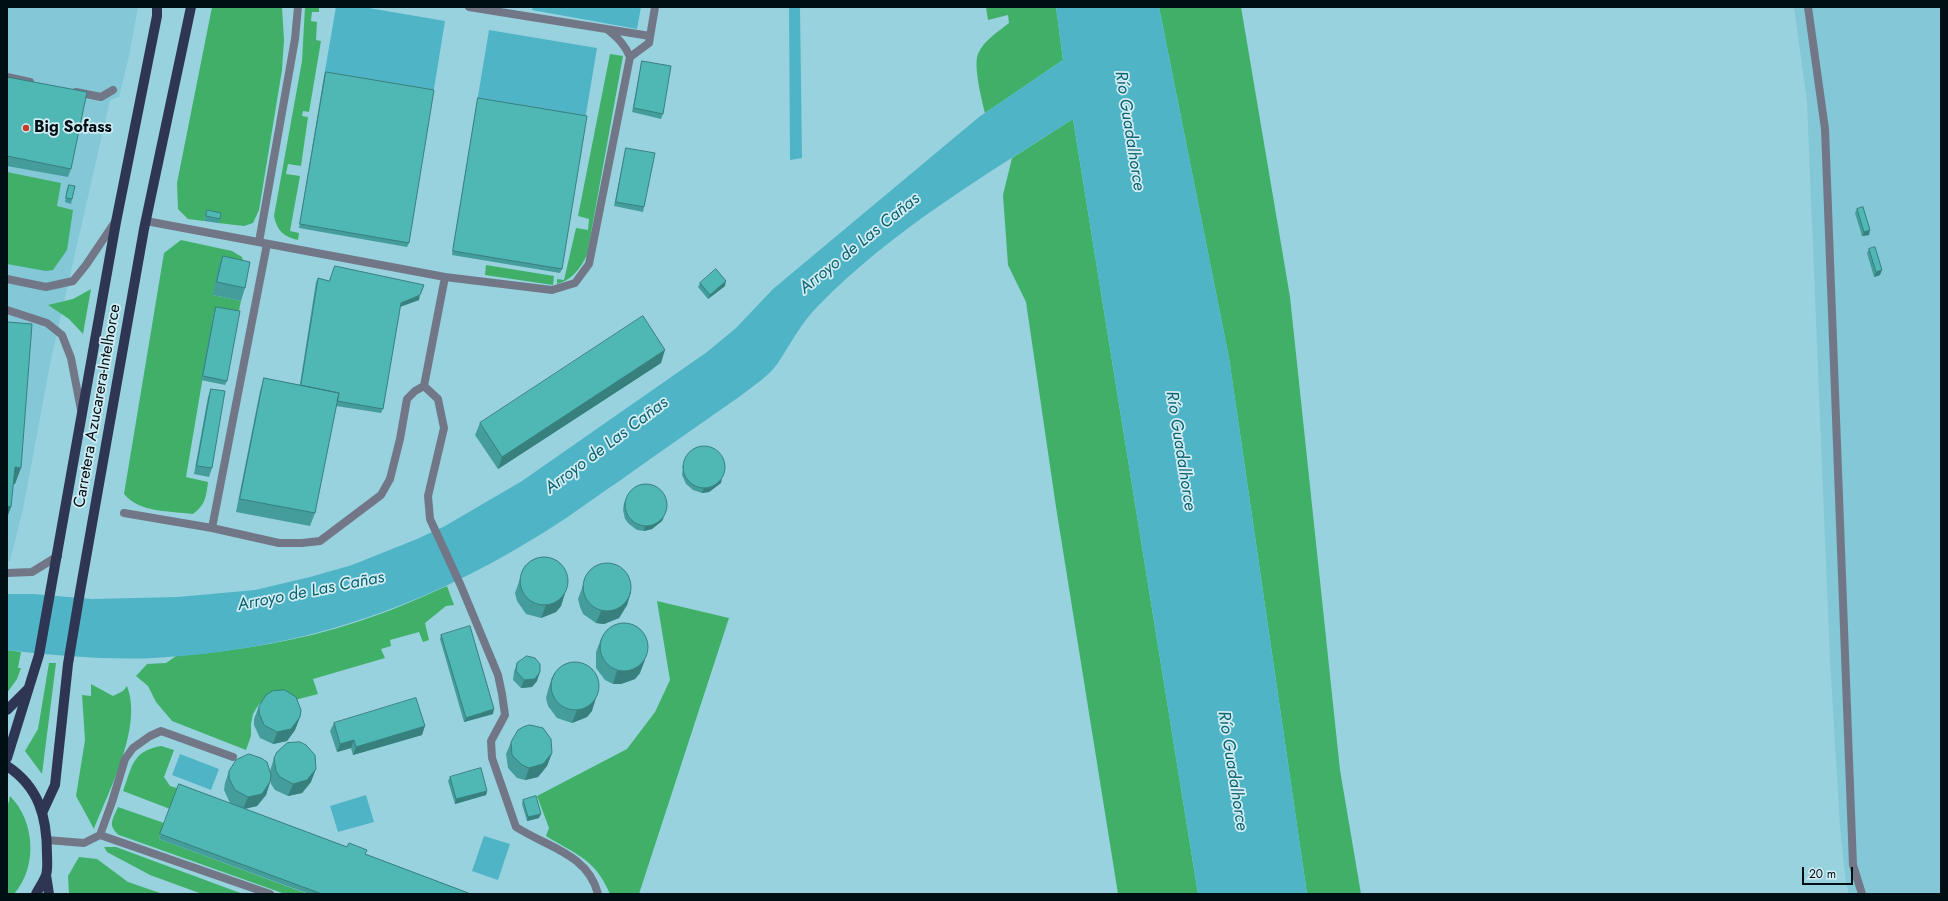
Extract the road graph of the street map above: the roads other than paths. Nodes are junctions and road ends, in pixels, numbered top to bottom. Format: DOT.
graph roads {
  1 [pos="156,7"];
  2 [pos="191,7"];
  3 [pos="298,7"];
  4 [pos="469,7"];
  5 [pos="655,7"];
  6 [pos="1808,7"];
  7 [pos="607,30"];
  8 [pos="650,36"];
  9 [pos="630,57"];
  10 [pos="7,77"];
  11 [pos="40,85"];
  12 [pos="113,90"];
  13 [pos="71,91"];
  14 [pos="146,221"];
  15 [pos="116,222"];
  16 [pos="259,242"];
  17 [pos="267,244"];
  18 [pos="445,277"];
  19 [pos="7,279"];
  20 [pos="7,310"];
  21 [pos="424,386"];
  22 [pos="82,415"];
  23 [pos="124,512"];
  24 [pos="212,528"];
  25 [pos="58,556"];
  26 [pos="7,573"];
  27 [pos="29,687"];
  28 [pos="7,710"];
  29 [pos="233,757"];
  30 [pos="7,758"];
  31 [pos="7,766"];
  32 [pos="43,812"];
  33 [pos="100,835"];
  34 [pos="47,840"];
  35 [pos="46,875"];
  36 [pos="36,894"];
  37 [pos="49,894"];
  38 [pos="270,894"];
  39 [pos="598,894"];
  40 [pos="1862,894"];
  1 -- 15 [label="main road, Carretera Azucarera-Intelhorce"];
  2 -- 14 [label="main road, Carretera Azucarera-Intelhorce"];
  3 -- 16 [label="street"];
  4 -- 7 [label="street"];
  5 -- 8 [label="street"];
  6 -- 40 [label="street"];
  7 -- 8 [label="street"];
  7 -- 9 [label="street"];
  8 -- 9 [label="street"];
  9 -- 18 [label="street"];
  10 -- 11 [label="street"];
  12 -- 13 [label="street"];
  14 -- 16 [label="street"];
  14 -- 32 [label="main road, Carretera Azucarera-Intelhorce"];
  15 -- 19 [label="street"];
  15 -- 22 [label="main road, Carretera Azucarera-Intelhorce"];
  16 -- 17 [label="street"];
  17 -- 18 [label="street"];
  17 -- 24 [label="street"];
  18 -- 21 [label="street"];
  20 -- 22 [label="street"];
  21 -- 24 [label="street"];
  21 -- 39 [label="street"];
  22 -- 25 [label="main road, Carretera Azucarera-Intelhorce"];
  23 -- 24 [label="street"];
  25 -- 26 [label="street"];
  25 -- 27 [label="main road, Carretera Azucarera-Intelhorce"];
  27 -- 28 [label="main road"];
  27 -- 30 [label="main road, Carretera Azucarera-Intelhorce"];
  29 -- 33 [label="street"];
  31 -- 32 [label="main road"];
  32 -- 34 [label="main road"];
  33 -- 34 [label="street"];
  33 -- 38 [label="street"];
  34 -- 35 [label="main road"];
  35 -- 36 [label="main road"];
  35 -- 37 [label="main road"];
}
